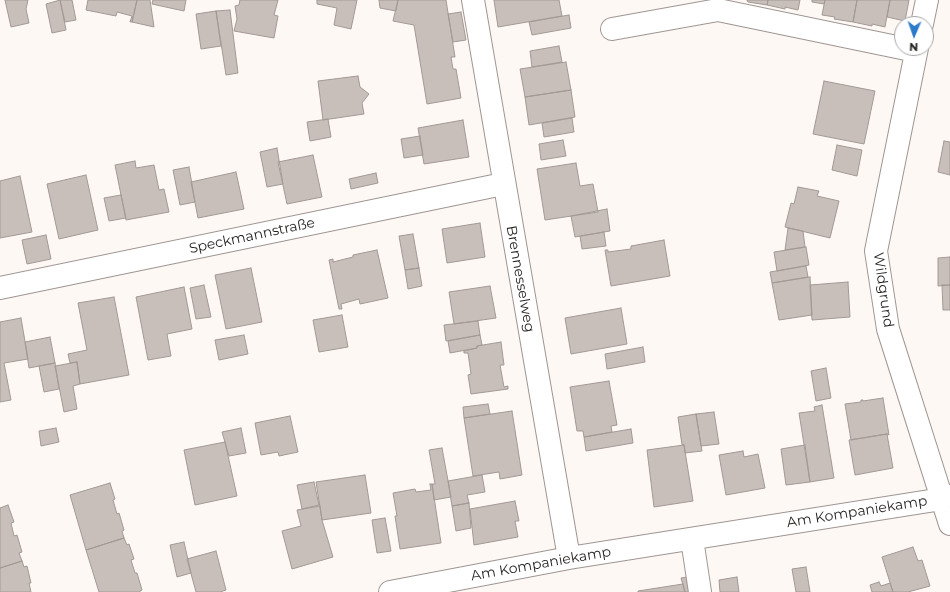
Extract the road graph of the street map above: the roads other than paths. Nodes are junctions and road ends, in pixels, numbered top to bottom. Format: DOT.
graph roads {
  1 [pos="473,0"];
  2 [pos="927,0"];
  3 [pos="924,16"];
  4 [pos="612,29"];
  5 [pos="894,46"];
  6 [pos="915,56"];
  7 [pos="504,184"];
  8 [pos="0,288"];
  9 [pos="946,497"];
  10 [pos="950,524"];
  11 [pos="692,539"];
  12 [pos="569,558"];
  13 [pos="390,592"];
  14 [pos="700,592"];
  1 -- 7 [label="street, Brennesselweg"];
  2 -- 3 [label="street"];
  4 -- 5 [label="street, Wildgrund"];
  6 -- 9 [label="street, Wildgrund"];
  7 -- 8 [label="street, Speckmannstraße"];
  7 -- 12 [label="street, Brennesselweg"];
  9 -- 10 [label="street, Wildgrund"];
  9 -- 11 [label="street, Am Kompaniekamp"];
  11 -- 12 [label="street, Am Kompaniekamp"];
  11 -- 14 [label="street"];
  12 -- 13 [label="street, Am Kompaniekamp"];
}
